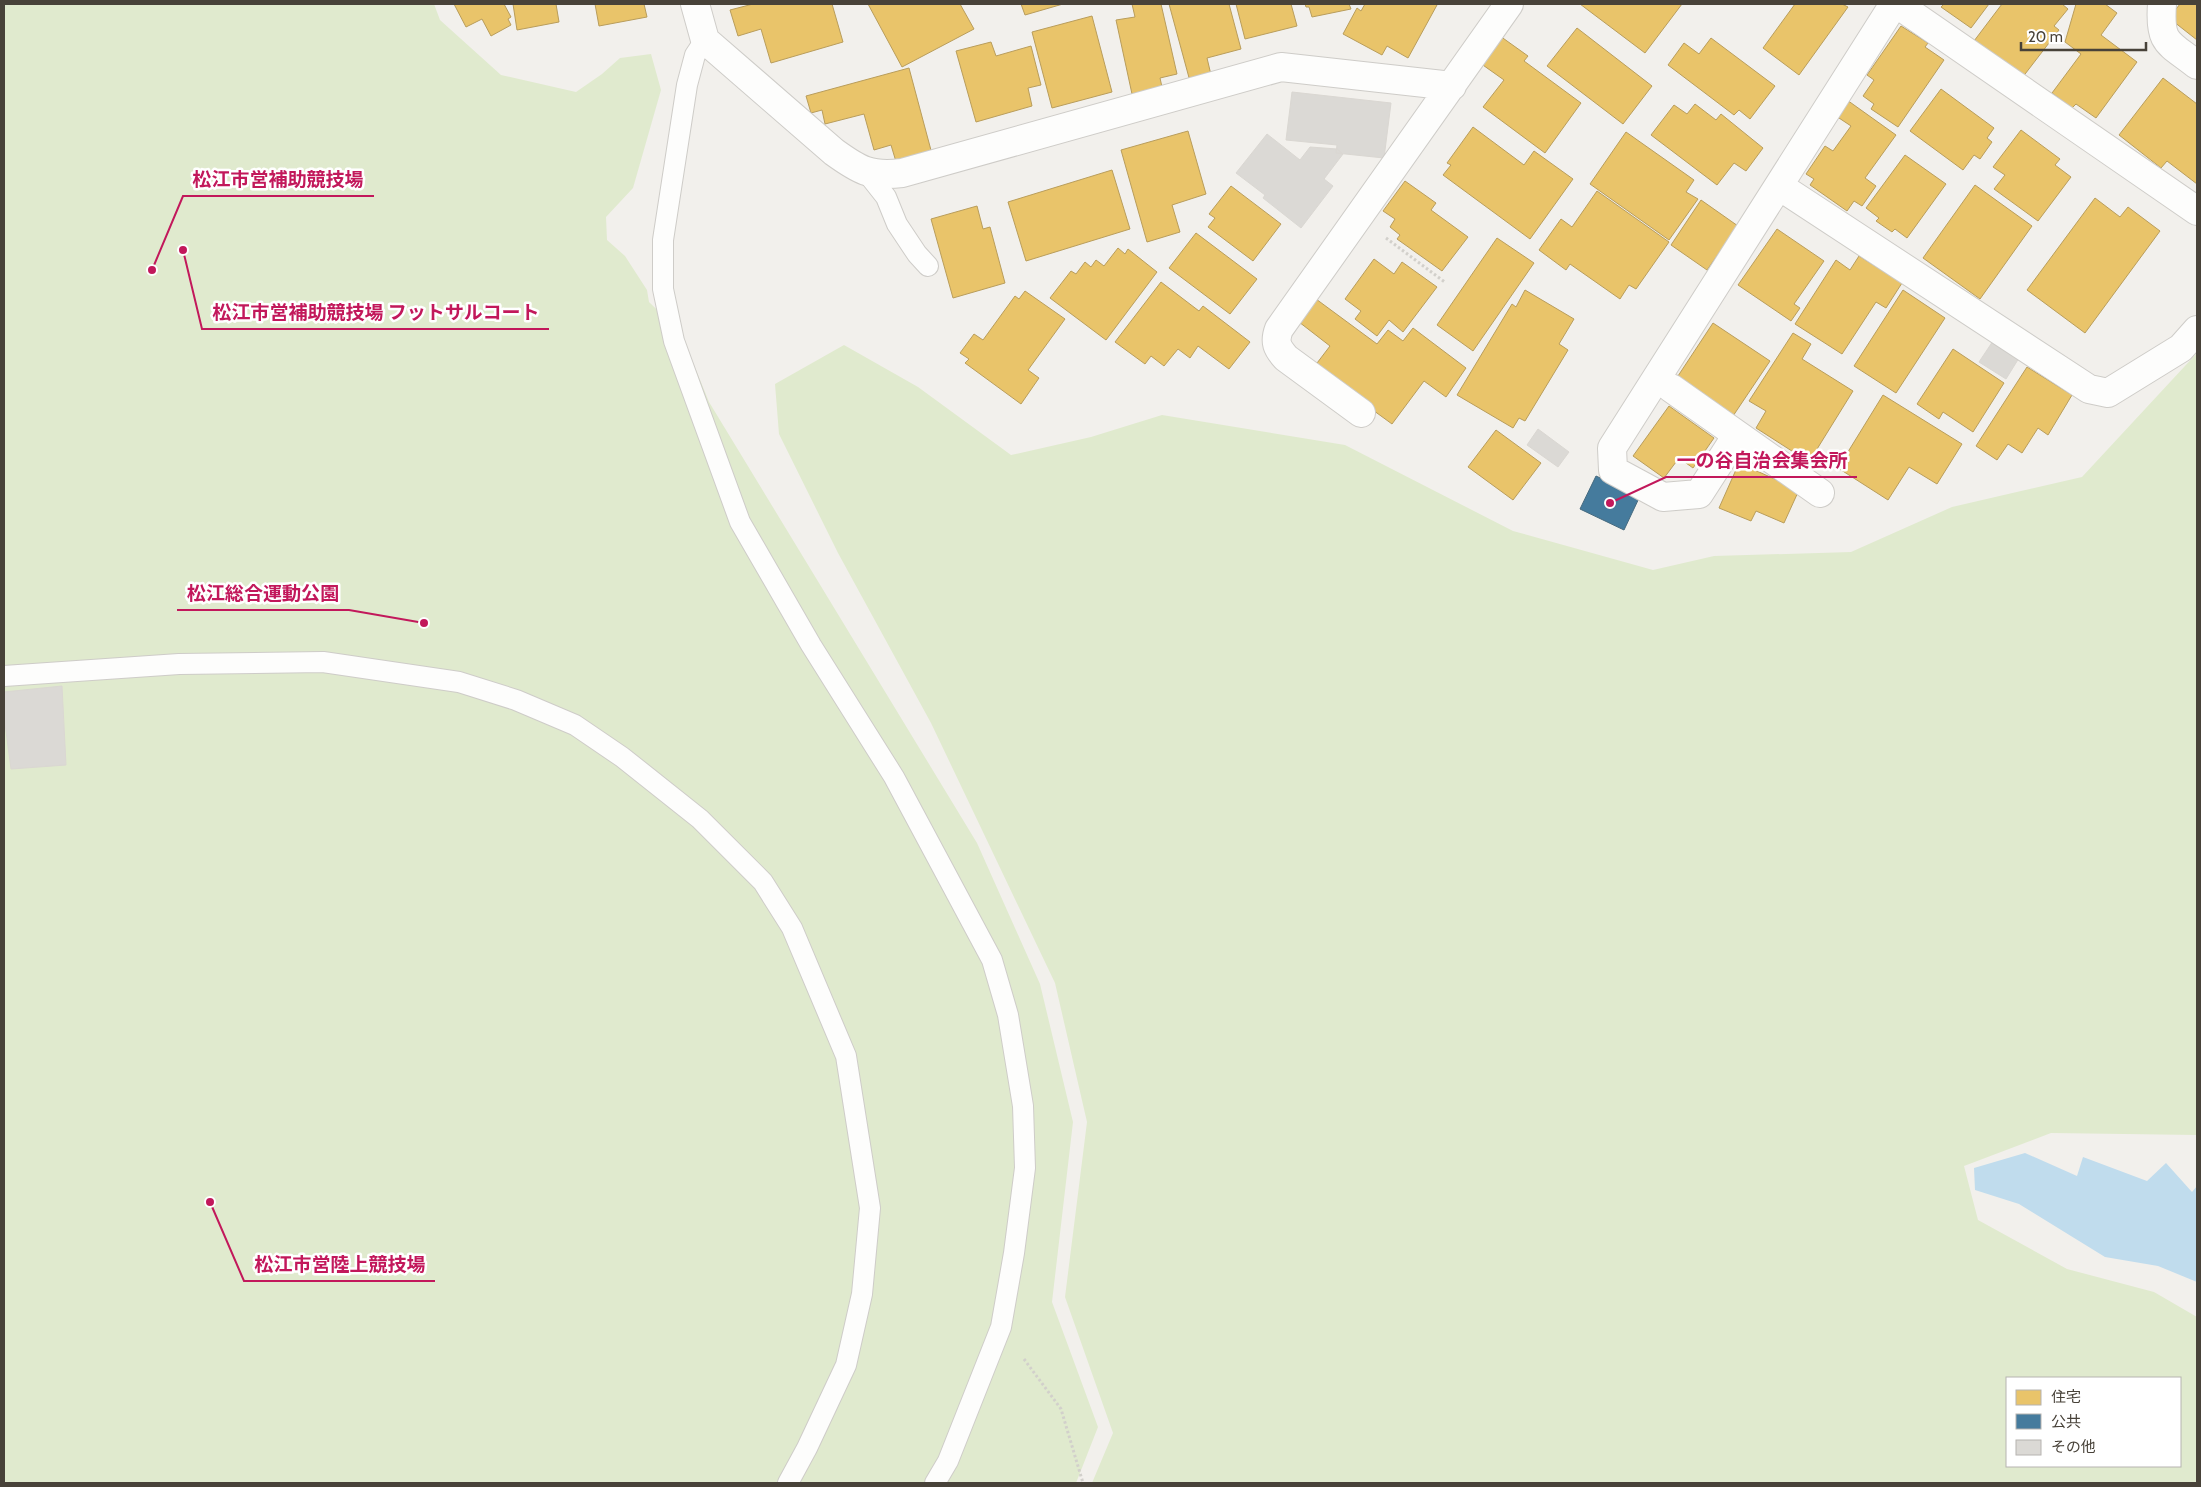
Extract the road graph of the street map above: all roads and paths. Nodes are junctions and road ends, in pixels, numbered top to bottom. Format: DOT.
graph roads {
  1 [pos="695,4"];
  2 [pos="1509,4"];
  3 [pos="1895,4"];
  4 [pos="2162,4"];
  5 [pos="705,40"];
  6 [pos="2197,65"];
  7 [pos="1452,86"];
  8 [pos="866,173"];
  9 [pos="1779,186"];
  10 [pos="2197,212"];
  11 [pos="1378,232"];
  12 [pos="928,266"];
  13 [pos="1446,283"];
  14 [pos="2197,330"];
  15 [pos="1670,388"];
  16 [pos="1362,413"];
  17 [pos="1737,435"];
  18 [pos="1820,493"];
  19 [pos="4,676"];
  20 [pos="1001,1327"];
  21 [pos="788,1483"];
  22 [pos="935,1483"];
  23 [pos="1083,1483"];
  1 -- 5 [label="street"];
  2 -- 7 [label="street"];
  3 -- 9 [label="street"];
  3 -- 10 [label="street"];
  4 -- 6 [label="street"];
  5 -- 8 [label="street"];
  5 -- 20 [label="lane"];
  7 -- 8 [label="street"];
  7 -- 16 [label="street"];
  8 -- 12 [label="lane"];
  9 -- 14 [label="street"];
  9 -- 17 [label="street"];
  11 -- 13 [label="path"];
  15 -- 17 [label="street"];
  17 -- 18 [label="street"];
  19 -- 21 [label="lane"];
  20 -- 22 [label="lane"];
  20 -- 23 [label="path"];
}
